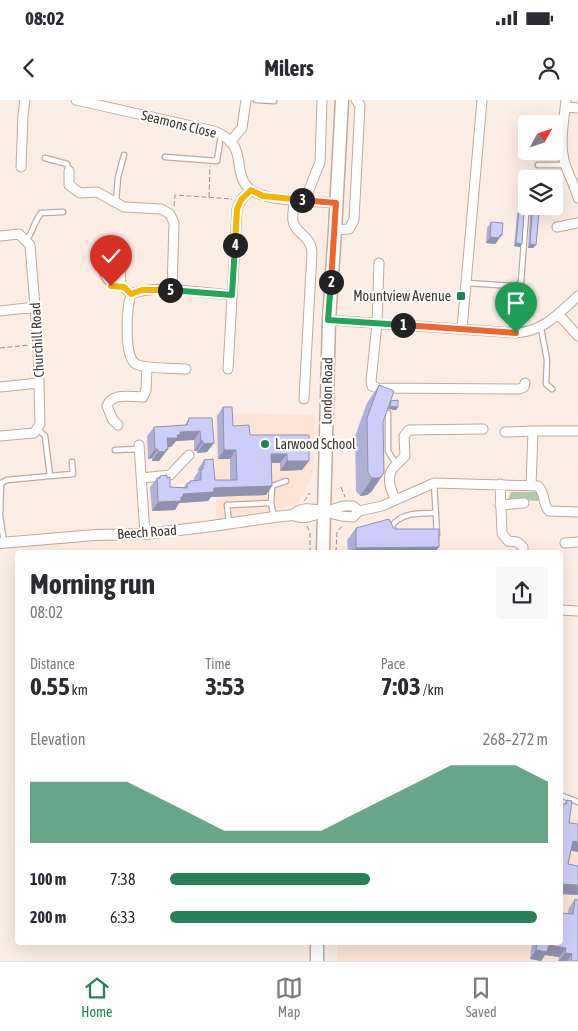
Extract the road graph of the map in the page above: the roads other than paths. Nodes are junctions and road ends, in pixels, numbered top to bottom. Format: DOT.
graph roads {
  1 [pos="25,100"];
  2 [pos="246,100"];
  3 [pos="256,100"];
  4 [pos="322,100"];
  5 [pos="342,100"];
  6 [pos="356,100"];
  7 [pos="482,100"];
  8 [pos="82,101"];
  9 [pos="274,101"];
  10 [pos="566,104"];
  11 [pos="578,108"];
  12 [pos="221,134"];
  13 [pos="230,142"];
  14 [pos="124,155"];
  15 [pos="165,157"];
  16 [pos="45,158"];
  17 [pos="538,165"];
  18 [pos="566,165"];
  19 [pos="21,167"];
  20 [pos="69,171"];
  21 [pos="576,184"];
  22 [pos="251,190"];
  23 [pos="578,198"];
  24 [pos="294,200"];
  25 [pos="305,200"];
  26 [pos="116,202"];
  27 [pos="336,203"];
  28 [pos="63,212"];
  29 [pos="526,215"];
  30 [pos="578,223"];
  31 [pos="557,227"];
  32 [pos="335,230"];
  33 [pos="0,236"];
  34 [pos="26,240"];
  35 [pos="99,263"];
  36 [pos="380,263"];
  37 [pos="120,266"];
  38 [pos="467,283"];
  39 [pos="124,287"];
  40 [pos="172,290"];
  41 [pos="131,294"];
  42 [pos="232,295"];
  43 [pos="578,296"];
  44 [pos="35,307"];
  45 [pos="0,311"];
  46 [pos="558,314"];
  47 [pos="328,320"];
  48 [pos="377,324"];
  49 [pos="462,329"];
  50 [pos="536,329"];
  51 [pos="578,336"];
  52 [pos="147,367"];
  53 [pos="186,369"];
  54 [pos="228,369"];
  55 [pos="39,383"];
  56 [pos="526,383"];
  57 [pos="0,387"];
  58 [pos="552,389"];
  59 [pos="304,399"];
  60 [pos="388,413"];
  61 [pos="118,425"];
  62 [pos="37,428"];
  63 [pos="483,430"];
  64 [pos="534,431"];
  65 [pos="578,431"];
  66 [pos="505,432"];
  67 [pos="0,436"];
  68 [pos="140,447"];
  69 [pos="115,450"];
  70 [pos="189,455"];
  71 [pos="72,462"];
  72 [pos="396,464"];
  73 [pos="50,476"];
  74 [pos="142,478"];
  75 [pos="286,481"];
  76 [pos="434,483"];
  77 [pos="500,484"];
  78 [pos="531,486"];
  79 [pos="395,500"];
  80 [pos="524,502"];
  81 [pos="271,504"];
  82 [pos="500,505"];
  83 [pos="325,512"];
  84 [pos="578,512"];
  85 [pos="436,513"];
  86 [pos="274,517"];
  87 [pos="229,523"];
  88 [pos="428,531"];
  89 [pos="437,531"];
  90 [pos="404,532"];
  91 [pos="145,534"];
  92 [pos="436,538"];
  93 [pos="578,542"];
  94 [pos="2,543"];
  95 [pos="566,543"];
  96 [pos="323,550"];
  97 [pos="523,550"];
  98 [pos="563,610"];
  99 [pos="578,611"];
  100 [pos="563,796"];
  101 [pos="578,802"];
  102 [pos="317,945"];
  103 [pos="317,961"];
  1 -- 19 [label="street"];
  2 -- 13 [label="street"];
  3 -- 9 [label="lane"];
  4 -- 25 [label="street"];
  5 -- 27 [label="main road, London Road"];
  6 -- 32 [label="street"];
  7 -- 38 [label="street"];
  8 -- 12 [label="street, Seamons Close"];
  10 -- 11 [label="street"];
  10 -- 18 [label="street"];
  12 -- 13 [label="street, Seamons Close"];
  12 -- 15 [label="lane"];
  13 -- 22 [label="street, Seamons Close"];
  14 -- 26 [label="lane"];
  16 -- 20 [label="lane"];
  17 -- 18 [label="lane"];
  18 -- 21 [label="street"];
  20 -- 26 [label="street"];
  21 -- 23 [label="street"];
  22 -- 24 [label="street"];
  22 -- 42 [label="street"];
  24 -- 25 [label="street"];
  24 -- 59 [label="street, London Road"];
  25 -- 27 [label="street"];
  26 -- 40 [label="street"];
  27 -- 32 [label="main road, London Road"];
  28 -- 34 [label="lane"];
  29 -- 38 [label="lane"];
  30 -- 31 [label="street"];
  32 -- 47 [label="main road, London Road"];
  33 -- 34 [label="street"];
  34 -- 44 [label="street, Churchill Road"];
  35 -- 39 [label="lane"];
  36 -- 48 [label="street"];
  37 -- 39 [label="street"];
  38 -- 49 [label="street"];
  39 -- 41 [label="street"];
  40 -- 41 [label="street"];
  40 -- 42 [label="street"];
  41 -- 52 [label="street"];
  42 -- 54 [label="street"];
  43 -- 46 [label="street"];
  44 -- 45 [label="street"];
  44 -- 55 [label="street, Churchill Road"];
  46 -- 50 [label="street"];
  46 -- 51 [label="street"];
  47 -- 48 [label="street"];
  47 -- 83 [label="main road, London Road"];
  48 -- 49 [label="street"];
  48 -- 56 [label="street"];
  49 -- 50 [label="street"];
  50 -- 58 [label="lane"];
  52 -- 53 [label="street"];
  52 -- 61 [label="street"];
  55 -- 57 [label="street"];
  55 -- 62 [label="street, Churchill Road"];
  60 -- 72 [label="lane"];
  62 -- 67 [label="street"];
  62 -- 73 [label="lane"];
  63 -- 72 [label="street"];
  64 -- 65 [label="street"];
  64 -- 66 [label="street"];
  64 -- 78 [label="street"];
  68 -- 69 [label="lane"];
  68 -- 74 [label="street"];
  70 -- 74 [label="street"];
  71 -- 73 [label="lane"];
  72 -- 79 [label="street"];
  73 -- 94 [label="lane"];
  74 -- 91 [label="street"];
  75 -- 81 [label="lane"];
  76 -- 77 [label="street"];
  76 -- 79 [label="street"];
  76 -- 85 [label="lane"];
  77 -- 78 [label="street"];
  77 -- 82 [label="street"];
  78 -- 84 [label="street"];
  79 -- 83 [label="street"];
  80 -- 82 [label="street"];
  81 -- 86 [label="lane"];
  81 -- 87 [label="lane"];
  82 -- 97 [label="street"];
  83 -- 86 [label="street, Beech Road"];
  83 -- 96 [label="main road, London Road"];
  85 -- 89 [label="lane"];
  85 -- 90 [label="lane"];
  86 -- 87 [label="street, Beech Road"];
  87 -- 91 [label="street, Beech Road"];
  88 -- 89 [label="lane"];
  89 -- 92 [label="lane"];
  91 -- 94 [label="street, Beech Road"];
  93 -- 95 [label="street"];
  98 -- 99 [label="street"];
  100 -- 101 [label="lane"];
  102 -- 103 [label="main road"];
}
